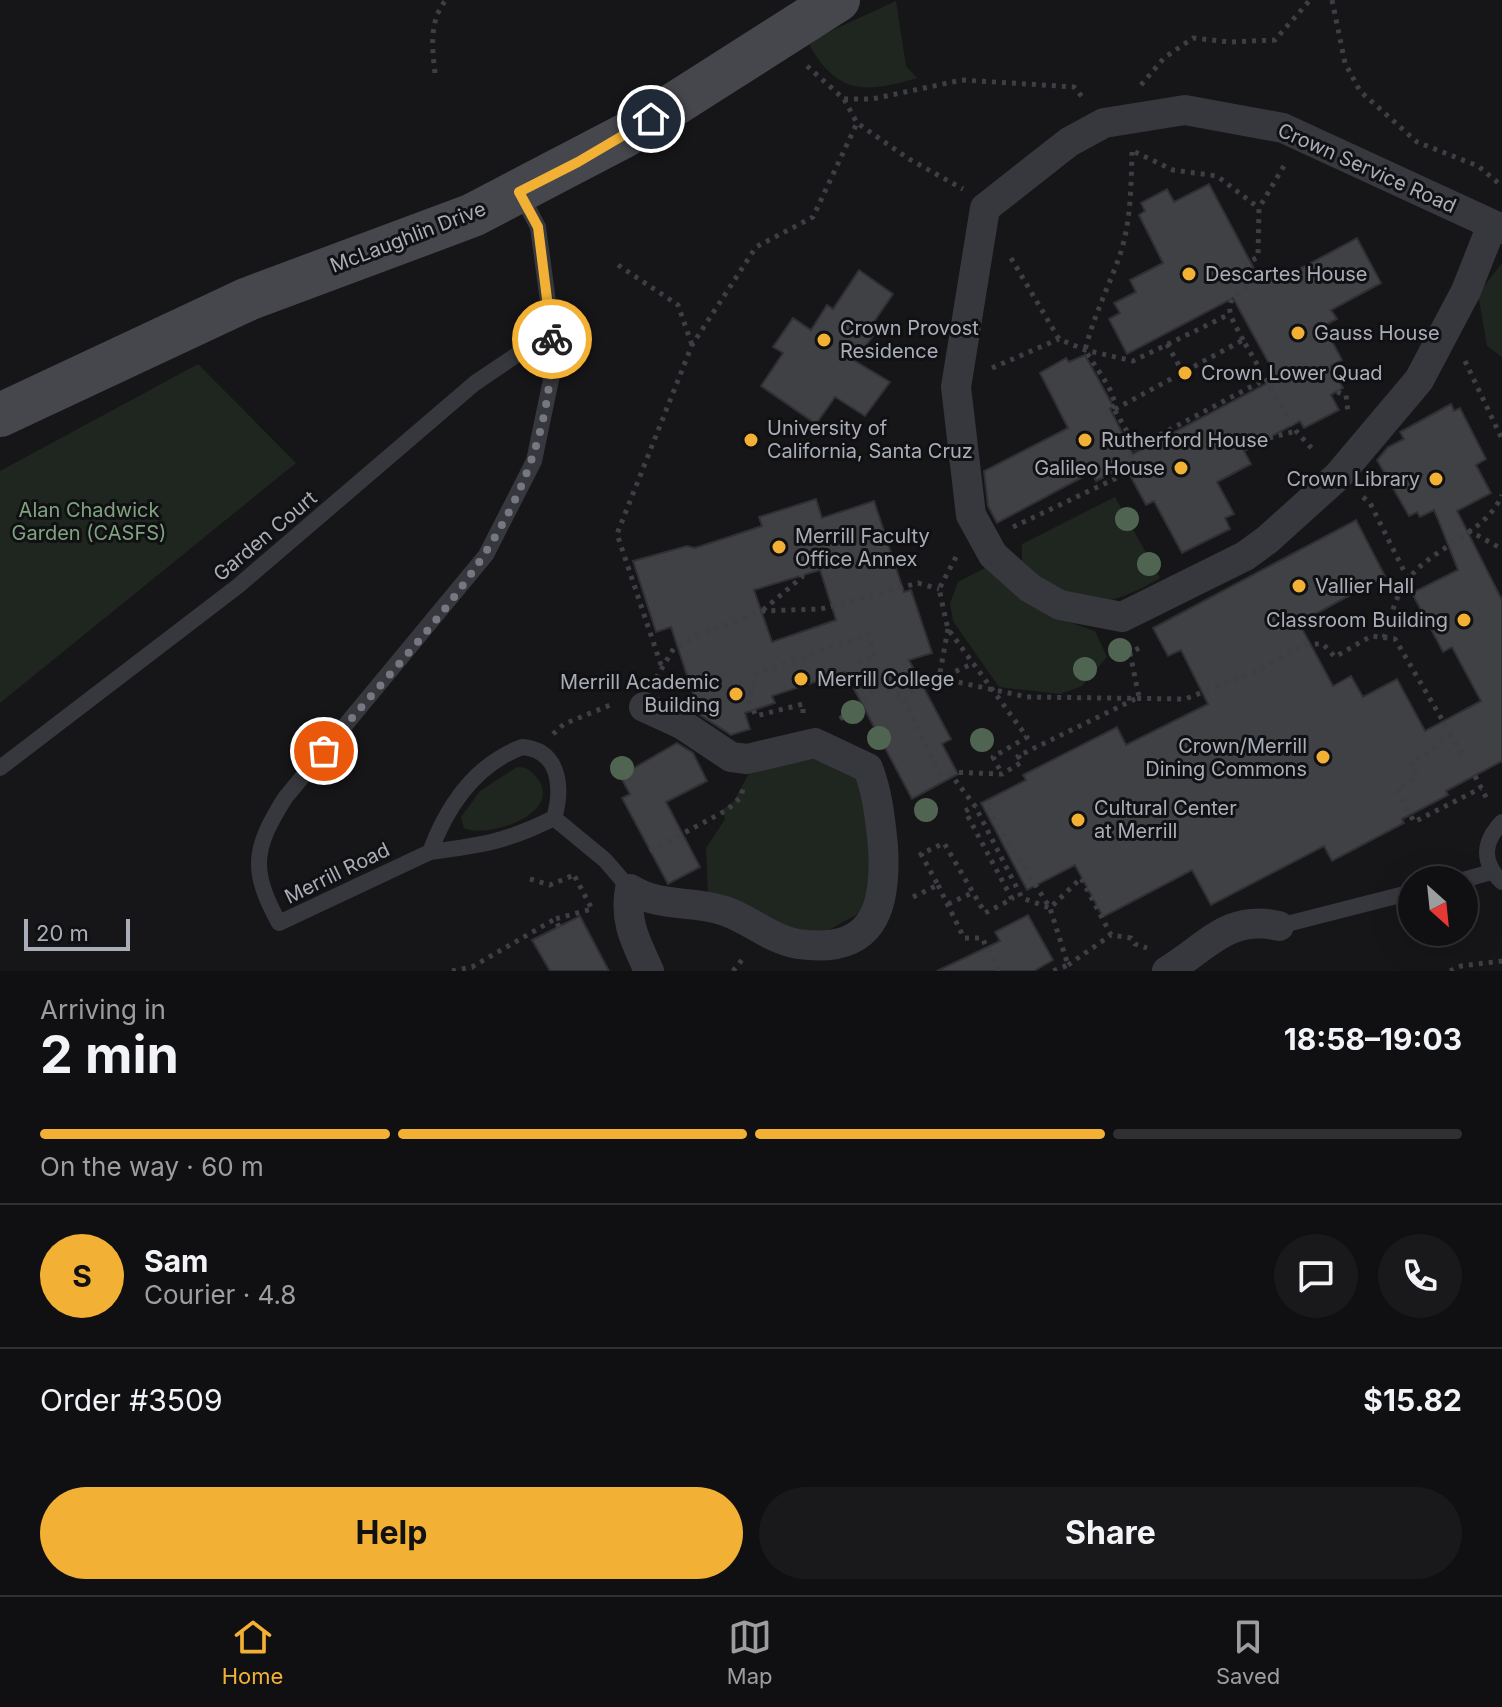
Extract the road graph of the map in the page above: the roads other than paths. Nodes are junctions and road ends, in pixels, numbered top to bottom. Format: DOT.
graph roads {
  1 [pos="838,0"];
  2 [pos="519,192"];
  3 [pos="1497,227"];
  4 [pos="552,331"];
  5 [pos="0,415"];
  6 [pos="644,707"];
  7 [pos="0,768"];
  8 [pos="554,818"];
  9 [pos="1502,822"];
  10 [pos="430,852"];
  11 [pos="1497,877"];
  12 [pos="630,889"];
  13 [pos="1398,896"];
  14 [pos="1279,926"];
  15 [pos="649,971"];
  16 [pos="1167,971"];
  1 -- 2 [label="street, McLaughlin Drive"];
  2 -- 4 [label="lane, Merrill Road"];
  2 -- 5 [label="street, McLaughlin Drive"];
  3 -- 3 [label="street, Crown Service Road"];
  4 -- 7 [label="lane, Garden Court"];
  4 -- 10 [label="lane, Merrill Road"];
  6 -- 12 [label="street"];
  8 -- 10 [label="lane"];
  8 -- 10 [label="lane"];
  8 -- 12 [label="lane"];
  9 -- 11 [label="lane"];
  12 -- 15 [label="street"];
  13 -- 14 [label="lane"];
  14 -- 16 [label="street"];
}
